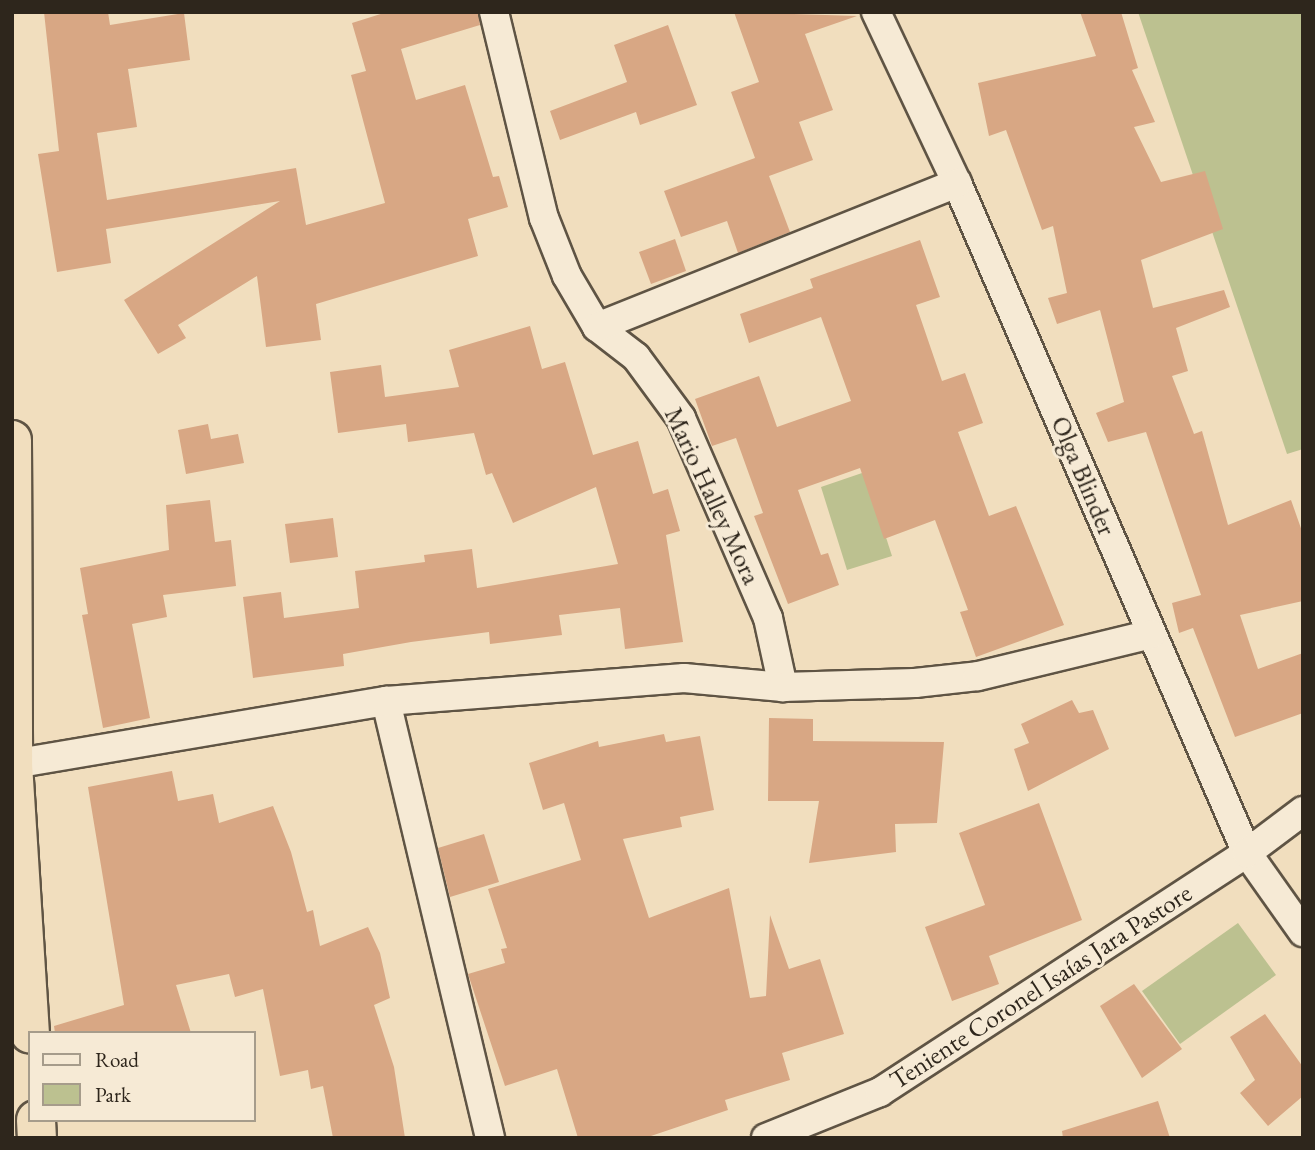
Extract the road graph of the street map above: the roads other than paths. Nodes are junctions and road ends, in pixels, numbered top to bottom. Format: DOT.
graph roads {
  1 [pos="494,12"];
  2 [pos="876,12"];
  3 [pos="957,183"];
  4 [pos="597,327"];
  5 [pos="12,440"];
  6 [pos="1151,634"];
  7 [pos="783,687"];
  8 [pos="386,701"];
  9 [pos="13,714"];
  10 [pos="13,764"];
  11 [pos="1303,811"];
  12 [pos="1247,853"];
  13 [pos="1303,932"];
  14 [pos="30,1031"];
  15 [pos="489,1138"];
  16 [pos="765,1138"];
  1 -- 4 [label="street, Mario Halley Mora"];
  2 -- 3 [label="street, Olga Blinder"];
  3 -- 4 [label="street"];
  3 -- 6 [label="street, Olga Blinder"];
  4 -- 7 [label="street, Mario Halley Mora"];
  5 -- 9 [label="highway"];
  6 -- 7 [label="street"];
  6 -- 12 [label="street, Olga Blinder"];
  7 -- 8 [label="street"];
  8 -- 10 [label="street"];
  8 -- 15 [label="street"];
  9 -- 10 [label="highway"];
  10 -- 14 [label="highway"];
  11 -- 12 [label="street, Teniente Coronel Isaías Jara Pastore"];
  12 -- 13 [label="street, Olga Blinder"];
  12 -- 16 [label="street, Teniente Coronel Isaías Jara Pastore"];
}
